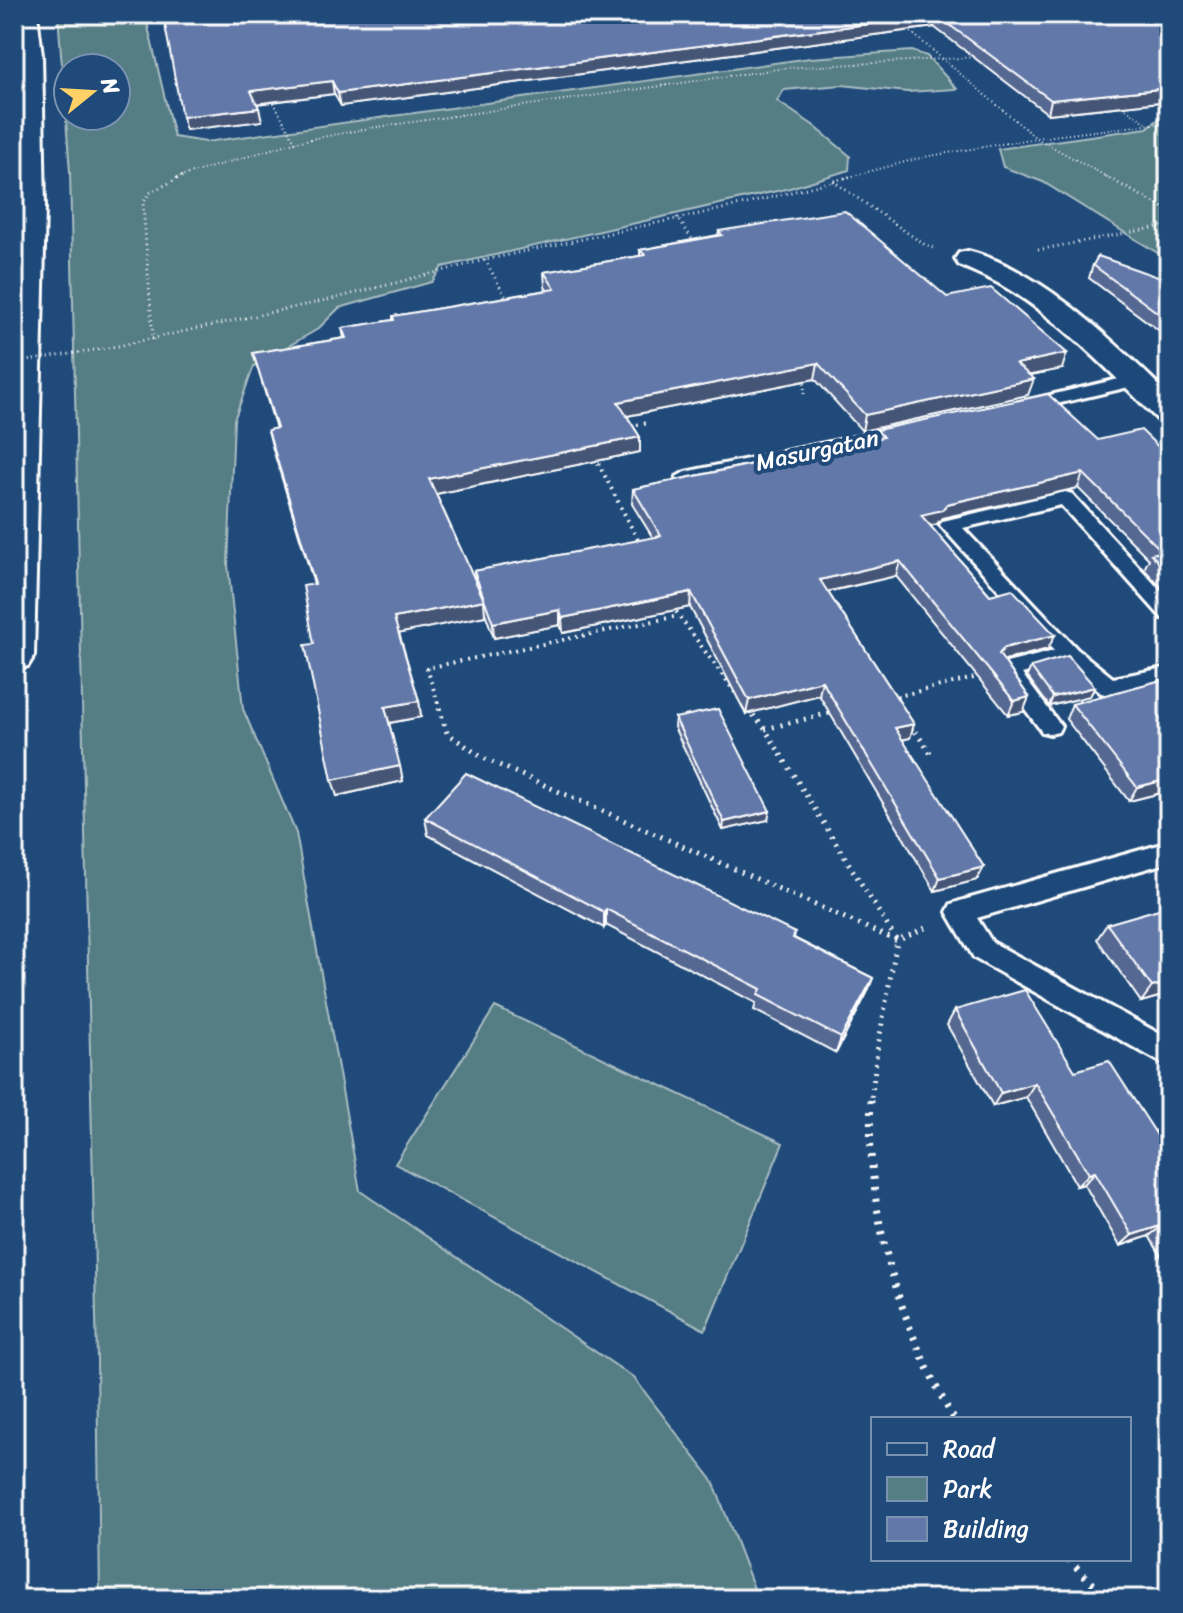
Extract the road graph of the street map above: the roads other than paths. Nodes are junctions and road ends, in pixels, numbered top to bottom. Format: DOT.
graph roads {
  1 [pos="28,14"];
  2 [pos="23,56"];
  3 [pos="968,259"];
  4 [pos="1136,380"];
  5 [pos="998,412"];
  6 [pos="1169,413"];
  7 [pos="922,428"];
  8 [pos="685,477"];
  9 [pos="1169,613"];
  10 [pos="1069,654"];
  11 [pos="14,656"];
  12 [pos="1169,675"];
  13 [pos="1050,726"];
  14 [pos="1169,852"];
  15 [pos="1169,1054"];
  1 -- 2 [label="street"];
  2 -- 11 [label="street"];
  3 -- 4 [label="street"];
  4 -- 5 [label="lane"];
  4 -- 6 [label="street"];
  7 -- 8 [label="lane, Masurgatan"];
  9 -- 10 [label="lane"];
  10 -- 12 [label="lane"];
  10 -- 13 [label="lane"];
  14 -- 15 [label="lane"];
}
